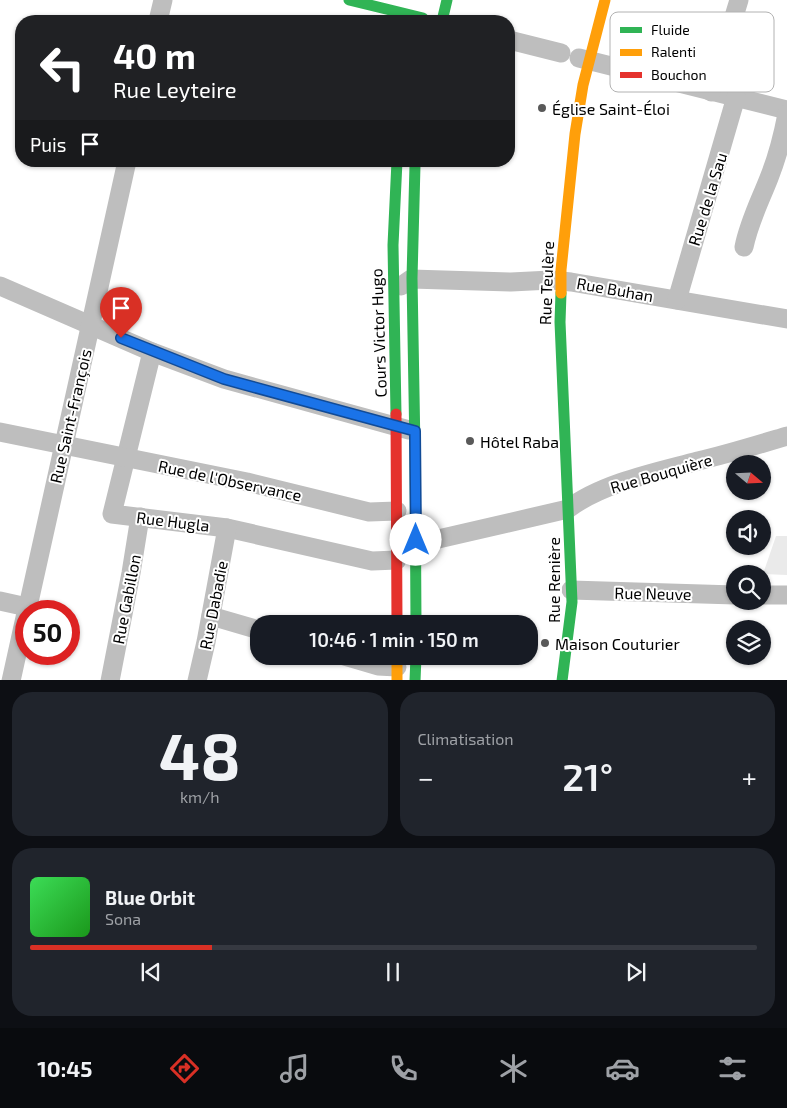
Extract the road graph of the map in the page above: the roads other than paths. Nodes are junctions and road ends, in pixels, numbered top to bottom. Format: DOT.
graph roads {
  1 [pos="163,0"];
  2 [pos="348,0"];
  3 [pos="447,0"];
  4 [pos="605,0"];
  5 [pos="740,0"];
  6 [pos="736,12"];
  7 [pos="159,15"];
  8 [pos="418,15"];
  9 [pos="443,15"];
  10 [pos="515,42"];
  11 [pos="577,57"];
  12 [pos="610,66"];
  13 [pos="711,92"];
  14 [pos="736,98"];
  15 [pos="787,110"];
  16 [pos="787,114"];
  17 [pos="126,167"];
  18 [pos="396,167"];
  19 [pos="415,167"];
  20 [pos="744,247"];
  21 [pos="411,279"];
  22 [pos="561,281"];
  23 [pos="0,286"];
  24 [pos="392,299"];
  25 [pos="678,300"];
  26 [pos="787,319"];
  27 [pos="90,325"];
  28 [pos="152,352"];
  29 [pos="406,429"];
  30 [pos="0,432"];
  31 [pos="787,436"];
  32 [pos="64,445"];
  33 [pos="126,458"];
  34 [pos="568,509"];
  35 [pos="397,511"];
  36 [pos="140,517"];
  37 [pos="226,528"];
  38 [pos="416,540"];
  39 [pos="397,560"];
  40 [pos="571,590"];
  41 [pos="726,595"];
  42 [pos="771,595"];
  43 [pos="787,595"];
  44 [pos="29,600"];
  45 [pos="0,601"];
  46 [pos="15,606"];
  47 [pos="397,615"];
  48 [pos="416,615"];
  49 [pos="211,616"];
  50 [pos="250,627"];
  51 [pos="15,662"];
  52 [pos="375,665"];
  53 [pos="416,665"];
  54 [pos="397,668"];
  55 [pos="11,680"];
  56 [pos="110,680"];
  57 [pos="197,680"];
  58 [pos="415,680"];
  59 [pos="562,680"];
  1 -- 7 [label="street"];
  2 -- 8 [label="main road"];
  3 -- 9 [label="main road"];
  4 -- 11 [label="main road, Rue Teulère"];
  5 -- 6 [label="street"];
  10 -- 11 [label="street"];
  11 -- 12 [label="street"];
  11 -- 22 [label="main road, Rue Teulère"];
  13 -- 14 [label="street"];
  14 -- 15 [label="street"];
  14 -- 25 [label="street, Rue de la Sau"];
  16 -- 20 [label="street"];
  17 -- 27 [label="street, Rue Saint-François"];
  18 -- 24 [label="main road, Cours Victor Hugo"];
  19 -- 21 [label="main road, Cours Victor Hugo"];
  21 -- 22 [label="street, Rue Buhan"];
  21 -- 24 [label="street"];
  21 -- 29 [label="main road, Cours Victor Hugo"];
  22 -- 25 [label="street, Rue Buhan"];
  22 -- 34 [label="main road, Rue Teulère"];
  23 -- 27 [label="street"];
  24 -- 29 [label="main road, Cours Victor Hugo"];
  25 -- 26 [label="street, Rue Buhan"];
  27 -- 28 [label="street"];
  27 -- 32 [label="street, Rue Saint-François"];
  28 -- 29 [label="street"];
  28 -- 33 [label="street, Rue Hugla"];
  29 -- 35 [label="main road, Cours Victor Hugo"];
  29 -- 38 [label="main road, Cours Victor Hugo"];
  30 -- 32 [label="street, Rue de l'Observance"];
  31 -- 34 [label="street, Rue Bouquière"];
  32 -- 33 [label="street, Rue de l'Observance"];
  32 -- 44 [label="street, Rue Saint-François"];
  33 -- 35 [label="street, Rue de l'Observance"];
  33 -- 36 [label="street, Rue Hugla"];
  34 -- 38 [label="street, Rue Bouquière"];
  34 -- 40 [label="main road, Rue Renière"];
  35 -- 39 [label="main road, Cours Victor Hugo"];
  36 -- 37 [label="street, Rue Hugla"];
  36 -- 56 [label="street, Rue Gabillon"];
  37 -- 39 [label="street, Rue Hugla"];
  37 -- 49 [label="street, Rue Dabadie"];
  38 -- 48 [label="main road, Cours Victor Hugo"];
  39 -- 47 [label="main road, Cours Victor Hugo"];
  40 -- 41 [label="street, Rue Neuve"];
  40 -- 59 [label="main road, Rue Renière"];
  42 -- 43 [label="street"];
  45 -- 46 [label="street"];
  49 -- 50 [label="street"];
  49 -- 57 [label="street, Rue Dabadie"];
  51 -- 55 [label="street, Rue Saint-François"];
  52 -- 54 [label="street"];
  53 -- 58 [label="main road"];
}
